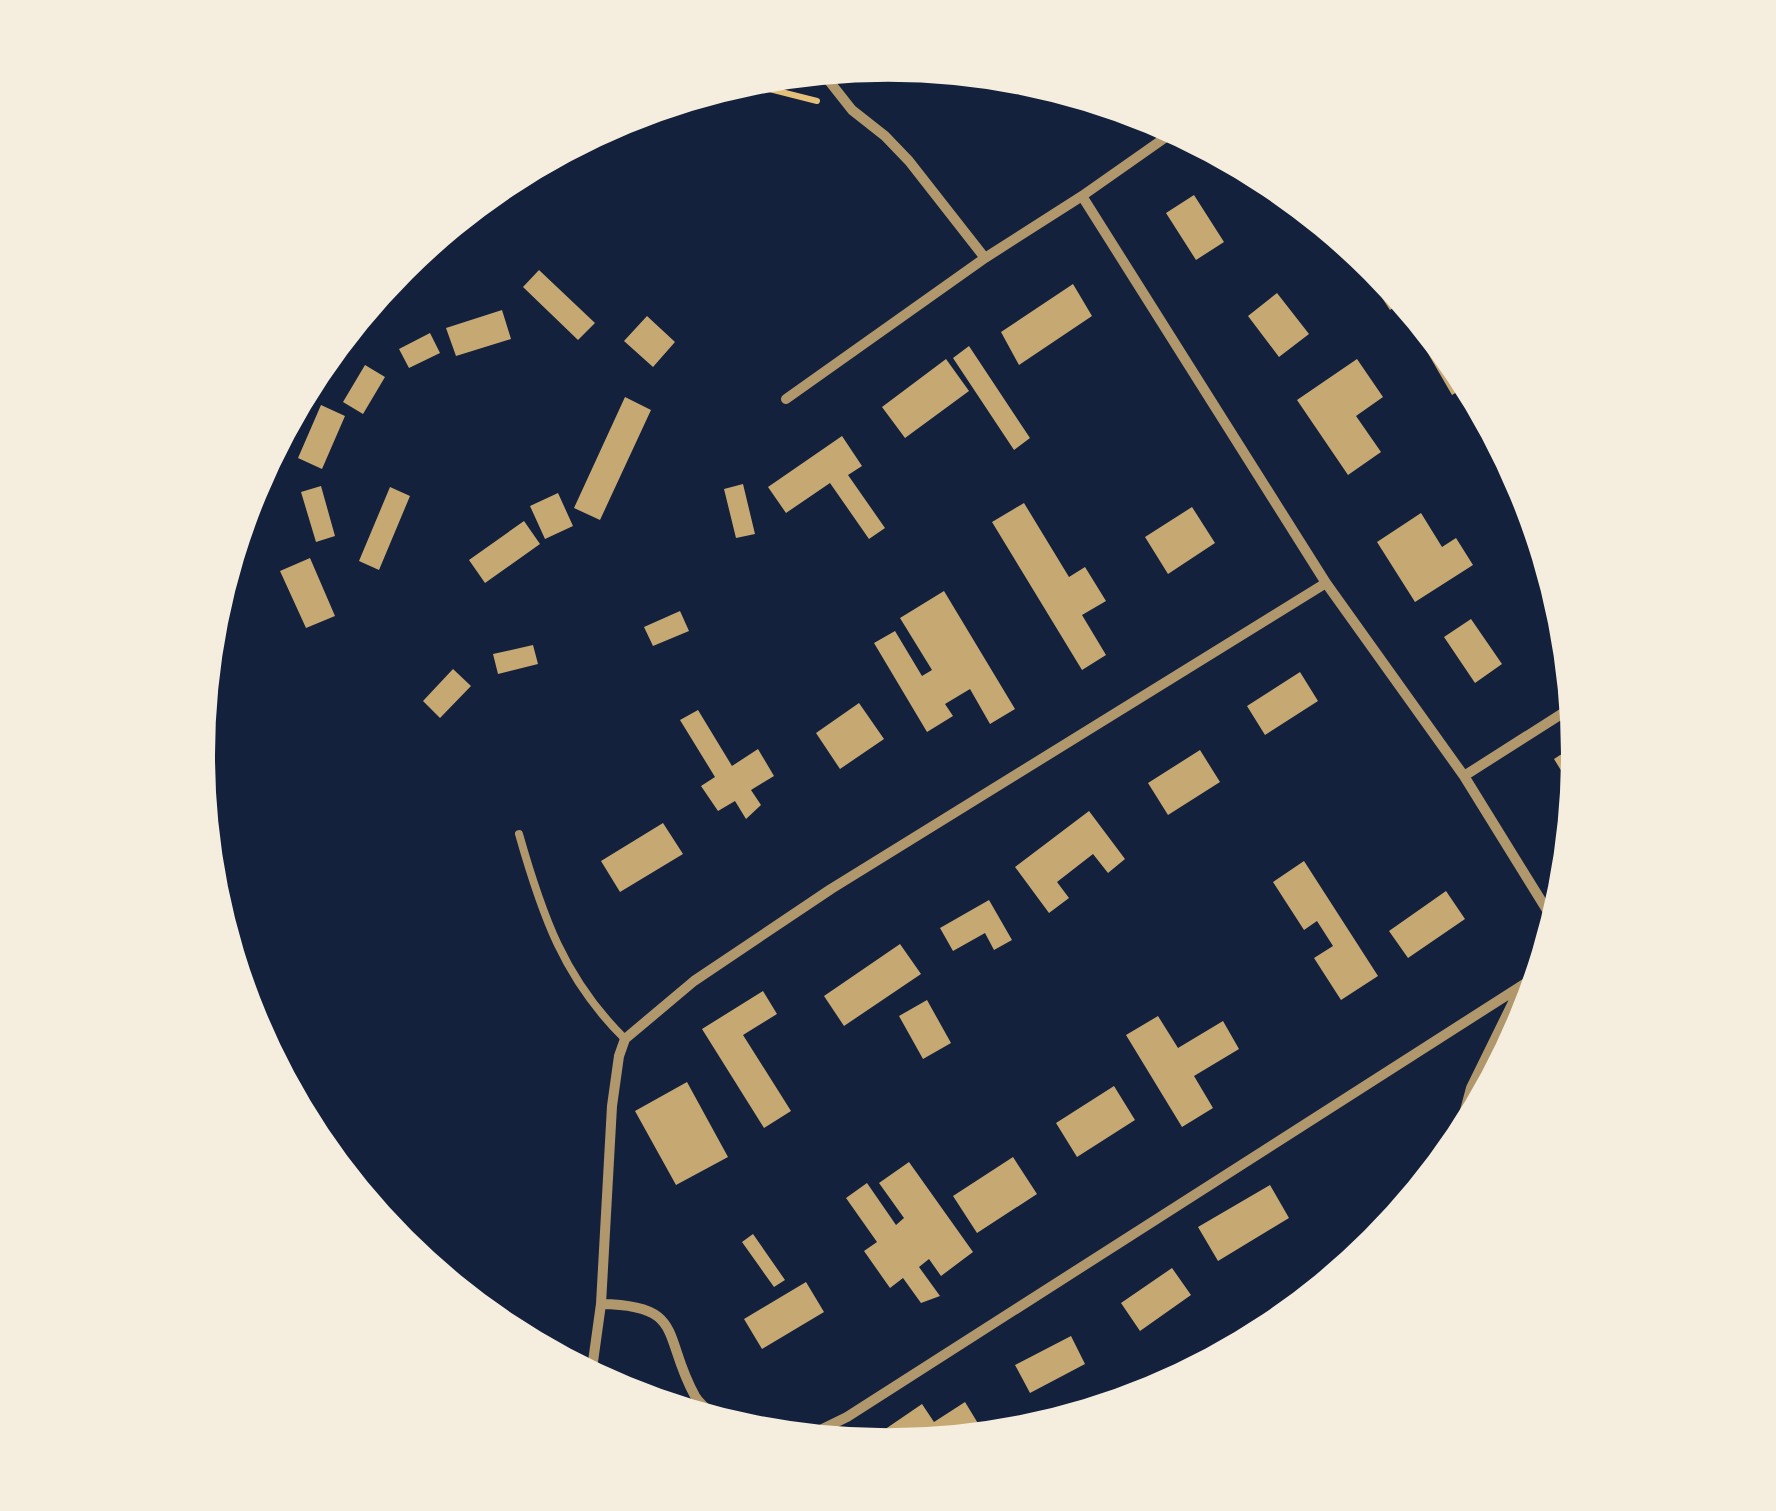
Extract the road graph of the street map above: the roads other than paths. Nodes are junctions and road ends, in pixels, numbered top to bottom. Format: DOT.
graph roads {
  1 [pos="832,85"];
  2 [pos="1161,141"];
  3 [pos="1082,196"];
  4 [pos="985,258"];
  5 [pos="786,399"];
  6 [pos="1326,584"];
  7 [pos="1560,715"];
  8 [pos="1464,776"];
  9 [pos="519,834"];
  10 [pos="1544,906"];
  11 [pos="1520,987"];
  12 [pos="1517,995"];
  13 [pos="626,1039"];
  14 [pos="1469,1095"];
  15 [pos="600,1304"];
  16 [pos="592,1360"];
  17 [pos="698,1401"];
  18 [pos="830,1426"];
  1 -- 4 [label="street"];
  2 -- 3 [label="street"];
  3 -- 4 [label="street"];
  3 -- 6 [label="street"];
  4 -- 5 [label="street"];
  6 -- 8 [label="street"];
  6 -- 13 [label="street"];
  7 -- 8 [label="street"];
  8 -- 10 [label="street"];
  9 -- 13 [label="lane"];
  11 -- 18 [label="street"];
  12 -- 14 [label="street"];
  13 -- 15 [label="street"];
  15 -- 16 [label="street"];
  15 -- 17 [label="street"];
}
